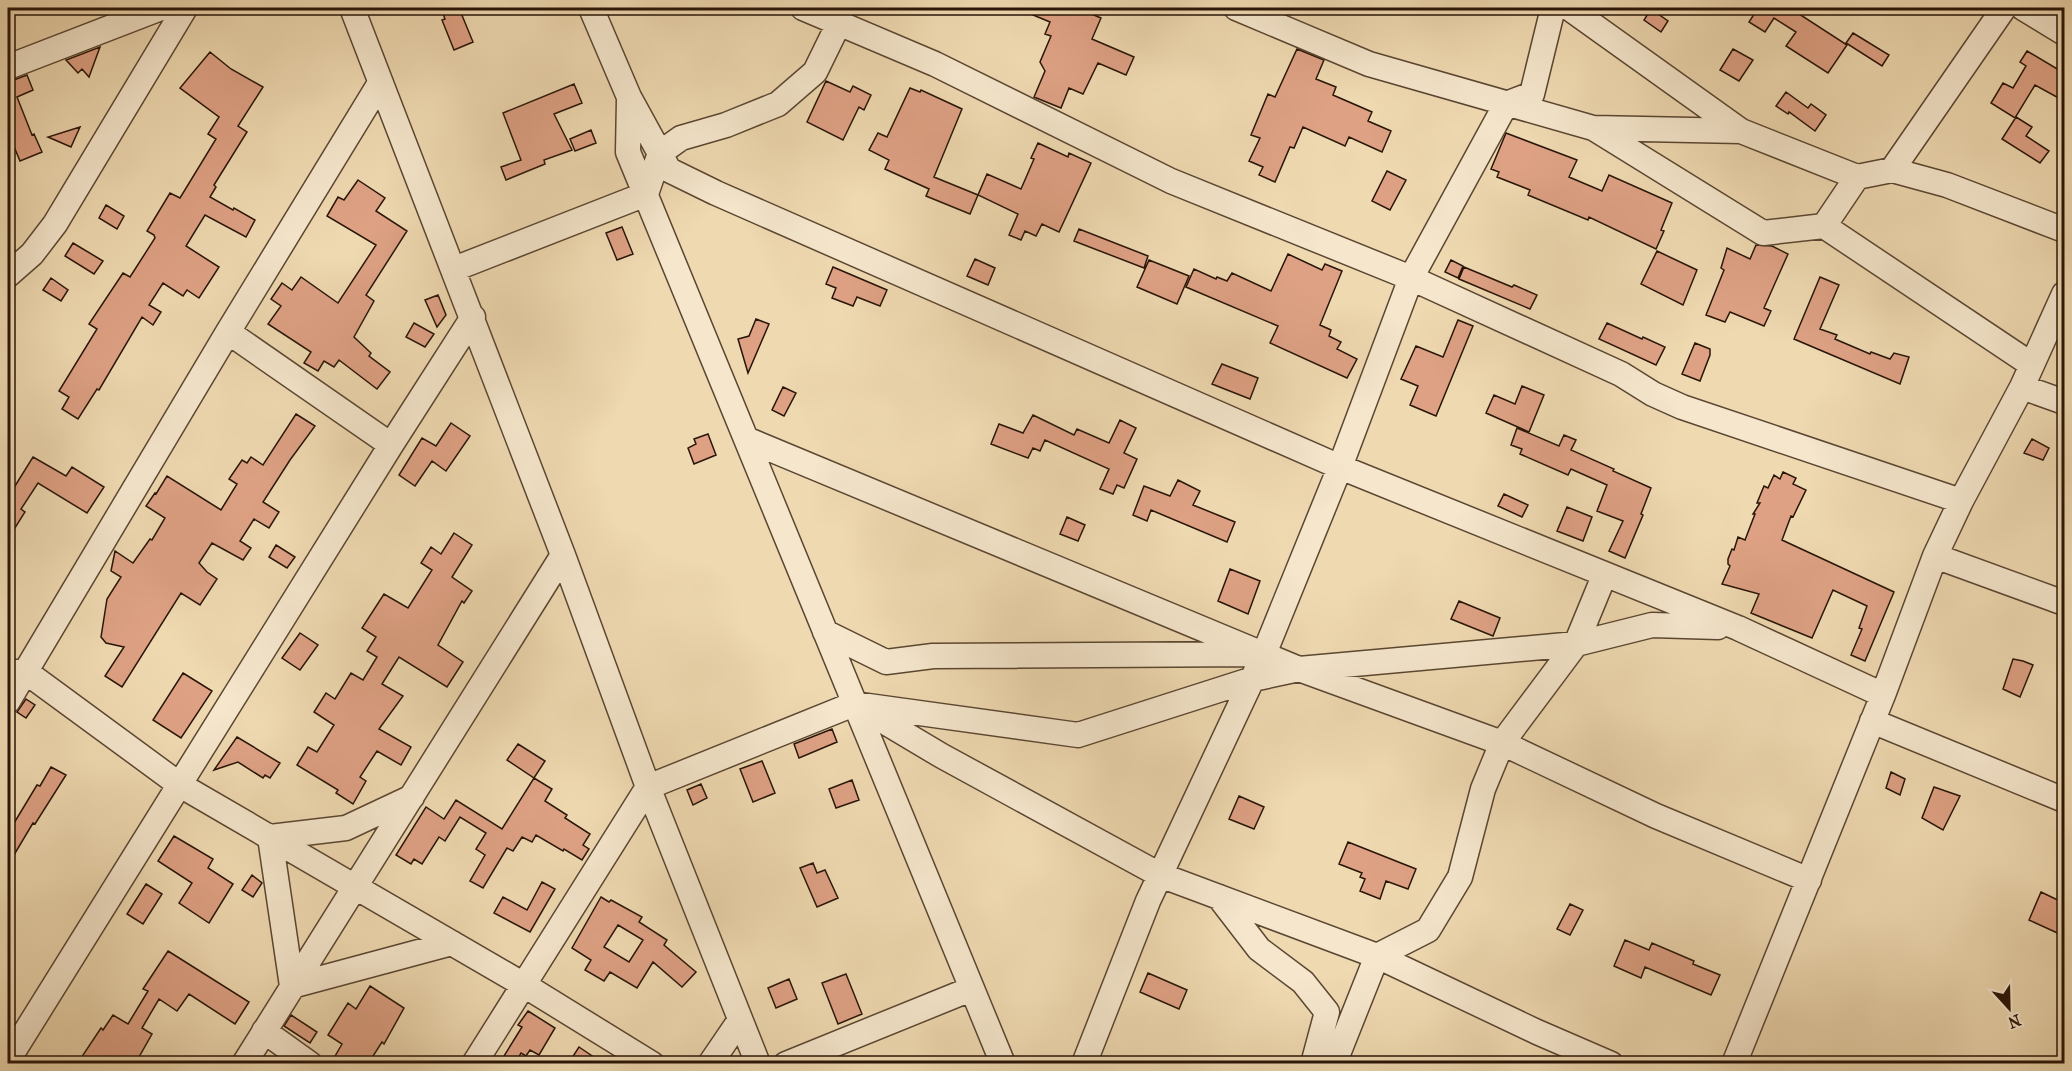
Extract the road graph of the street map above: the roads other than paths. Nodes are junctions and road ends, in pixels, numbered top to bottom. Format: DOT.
graph roads {
  1 [pos="161,8"];
  2 [pos="185,8"];
  3 [pos="352,8"];
  4 [pos="591,8"];
  5 [pos="803,8"];
  6 [pos="1236,8"];
  7 [pos="1553,8"];
  8 [pos="1569,8"];
  9 [pos="2004,8"];
  10 [pos="2023,8"];
  11 [pos="112,16"];
  12 [pos="839,23"];
  13 [pos="2064,33"];
  14 [pos="8,67"];
  15 [pos="380,83"];
  16 [pos="629,98"];
  17 [pos="1506,104"];
  18 [pos="1593,128"];
  19 [pos="1741,131"];
  20 [pos="660,153"];
  21 [pos="1893,170"];
  22 [pos="1857,177"];
  23 [pos="646,194"];
  24 [pos="1824,226"];
  25 [pos="2064,230"];
  26 [pos="454,268"];
  27 [pos="8,275"];
  28 [pos="1411,278"];
  29 [pos="2064,294"];
  30 [pos="473,317"];
  31 [pos="228,332"];
  32 [pos="2032,365"];
  33 [pos="2022,387"];
  34 [pos="2064,402"];
  35 [pos="746,439"];
  36 [pos="391,445"];
  37 [pos="1340,467"];
  38 [pos="1961,501"];
  39 [pos="563,555"];
  40 [pos="1935,556"];
  41 [pos="1604,576"];
  42 [pos="2064,603"];
  43 [pos="1738,628"];
  44 [pos="825,632"];
  45 [pos="1576,644"];
  46 [pos="1264,654"];
  47 [pos="1299,669"];
  48 [pos="17,672"];
  49 [pos="1252,679"];
  50 [pos="1883,695"];
  51 [pos="8,701"];
  52 [pos="854,704"];
  53 [pos="1872,721"];
  54 [pos="1502,743"];
  55 [pos="180,785"];
  56 [pos="648,787"];
  57 [pos="412,797"];
  58 [pos="2064,800"];
  59 [pos="270,837"];
  60 [pos="1160,875"];
  61 [pos="1809,880"];
  62 [pos="356,886"];
  63 [pos="1219,897"];
  64 [pos="452,943"];
  65 [pos="1377,956"];
  66 [pos="524,985"];
  67 [pos="292,986"];
  68 [pos="971,989"];
  69 [pos="740,1020"];
  70 [pos="264,1031"];
  71 [pos="8,1060"];
  72 [pos="1089,1062"];
  73 [pos="244,1064"];
  74 [pos="310,1064"];
  75 [pos="474,1064"];
  76 [pos="652,1064"];
  77 [pos="710,1064"];
  78 [pos="758,1064"];
  79 [pos="786,1064"];
  80 [pos="1003,1064"];
  81 [pos="1313,1064"];
  82 [pos="1334,1064"];
  83 [pos="1611,1064"];
  84 [pos="1734,1064"];
  1 -- 11 [label="street"];
  2 -- 27 [label="street"];
  3 -- 15 [label="street"];
  4 -- 16 [label="street"];
  5 -- 12 [label="street"];
  6 -- 17 [label="street"];
  7 -- 17 [label="street"];
  8 -- 19 [label="street"];
  9 -- 21 [label="street"];
  10 -- 13 [label="street"];
  11 -- 14 [label="street"];
  12 -- 20 [label="street"];
  12 -- 28 [label="street"];
  15 -- 26 [label="street"];
  15 -- 31 [label="street"];
  16 -- 20 [label="street"];
  16 -- 23 [label="street"];
  17 -- 18 [label="street"];
  17 -- 28 [label="street"];
  18 -- 19 [label="street"];
  18 -- 24 [label="street"];
  19 -- 22 [label="street"];
  20 -- 23 [label="street"];
  20 -- 37 [label="street"];
  21 -- 22 [label="street"];
  21 -- 25 [label="street"];
  22 -- 24 [label="street"];
  23 -- 26 [label="street"];
  23 -- 35 [label="street"];
  24 -- 32 [label="street"];
  26 -- 30 [label="street"];
  28 -- 37 [label="street"];
  28 -- 38 [label="street"];
  29 -- 32 [label="street"];
  30 -- 36 [label="street"];
  30 -- 39 [label="street"];
  31 -- 36 [label="street"];
  31 -- 48 [label="street"];
  32 -- 33 [label="street"];
  33 -- 34 [label="street"];
  33 -- 38 [label="street"];
  35 -- 44 [label="street"];
  35 -- 46 [label="street"];
  36 -- 55 [label="street"];
  37 -- 41 [label="street"];
  37 -- 46 [label="street"];
  38 -- 40 [label="street"];
  39 -- 56 [label="street"];
  39 -- 57 [label="street"];
  40 -- 42 [label="street"];
  40 -- 50 [label="street"];
  41 -- 43 [label="street"];
  41 -- 45 [label="street"];
  43 -- 45 [label="street"];
  43 -- 50 [label="street"];
  44 -- 46 [label="street"];
  44 -- 52 [label="street"];
  45 -- 47 [label="street"];
  45 -- 54 [label="street"];
  46 -- 47 [label="street"];
  46 -- 49 [label="street"];
  47 -- 49 [label="street"];
  47 -- 54 [label="street"];
  48 -- 51 [label="street"];
  48 -- 55 [label="street"];
  49 -- 52 [label="street"];
  49 -- 60 [label="street"];
  50 -- 53 [label="street"];
  52 -- 56 [label="street"];
  52 -- 60 [label="street"];
  52 -- 68 [label="street"];
  53 -- 58 [label="street"];
  53 -- 61 [label="street"];
  54 -- 61 [label="street"];
  54 -- 65 [label="street"];
  55 -- 59 [label="street"];
  55 -- 71 [label="street"];
  56 -- 66 [label="street"];
  56 -- 69 [label="street"];
  57 -- 59 [label="street"];
  57 -- 62 [label="street"];
  59 -- 62 [label="street"];
  59 -- 67 [label="street"];
  60 -- 63 [label="street"];
  60 -- 72 [label="street"];
  61 -- 84 [label="street"];
  62 -- 64 [label="street"];
  62 -- 67 [label="street"];
  63 -- 65 [label="street"];
  63 -- 81 [label="street"];
  64 -- 66 [label="street"];
  64 -- 67 [label="street"];
  65 -- 82 [label="street"];
  65 -- 83 [label="street"];
  66 -- 75 [label="street"];
  66 -- 76 [label="street"];
  67 -- 70 [label="street"];
  68 -- 79 [label="street"];
  68 -- 80 [label="street"];
  69 -- 77 [label="street"];
  69 -- 78 [label="street"];
  70 -- 73 [label="street"];
  70 -- 74 [label="street"];
}
